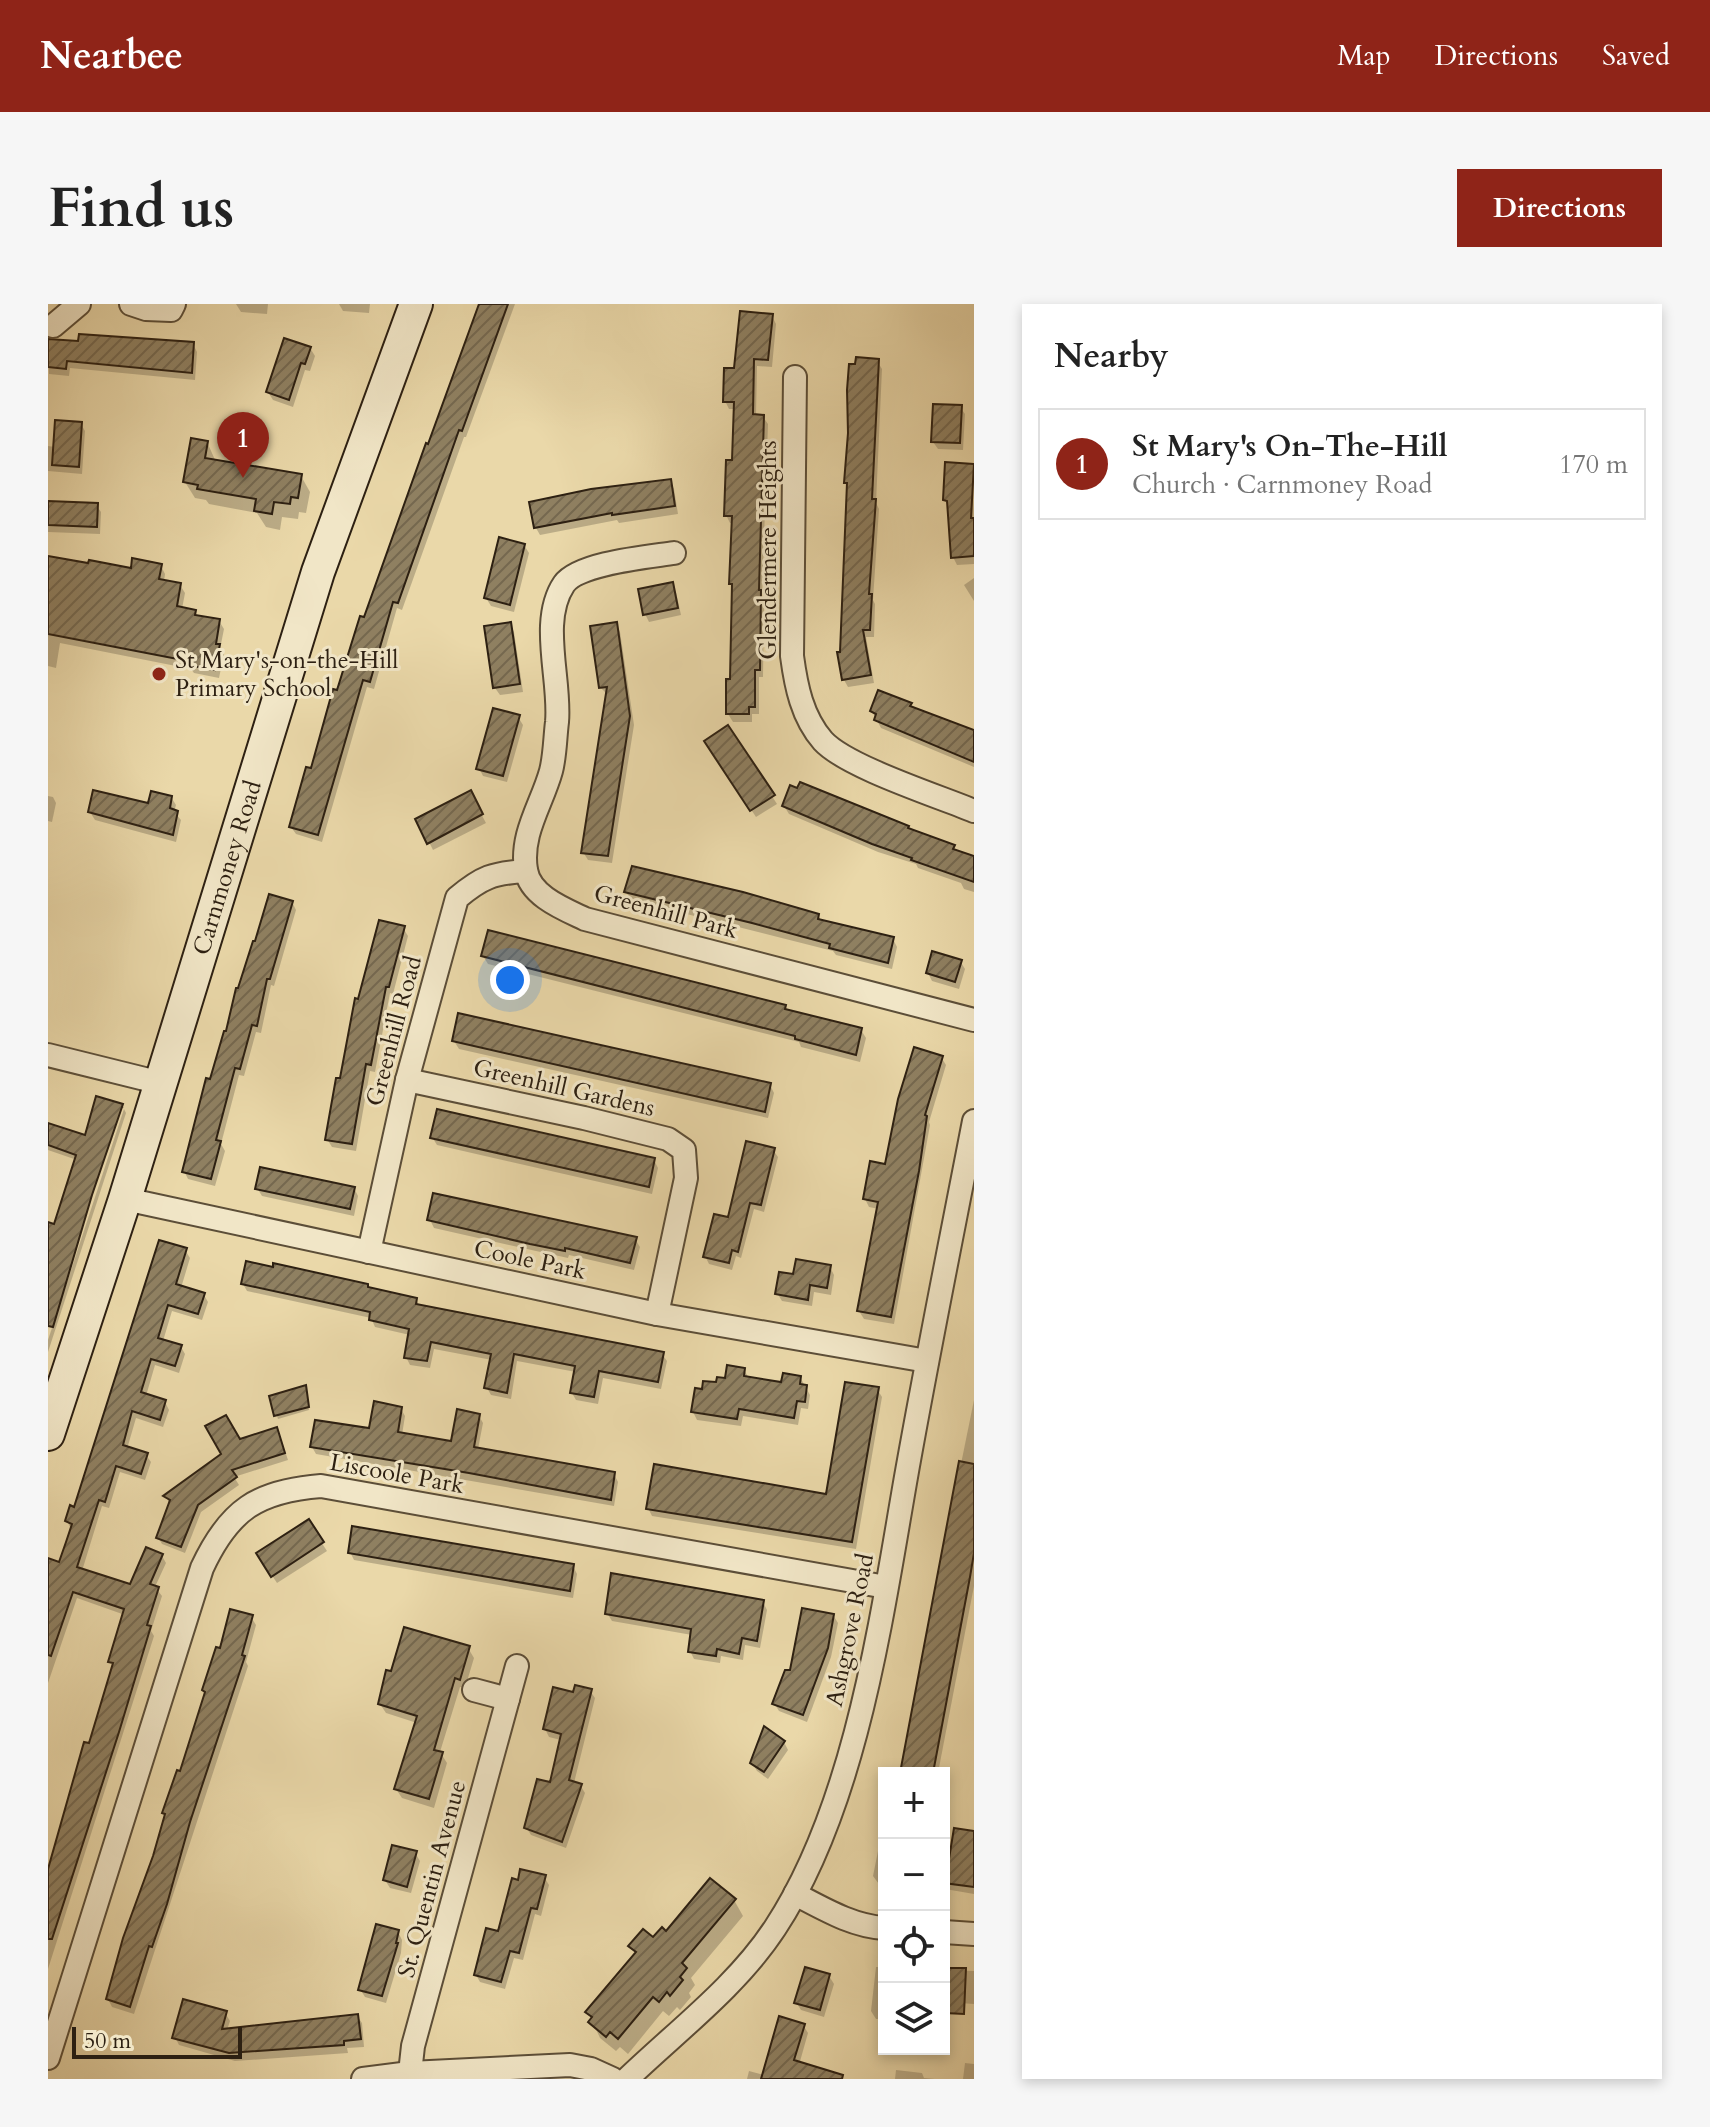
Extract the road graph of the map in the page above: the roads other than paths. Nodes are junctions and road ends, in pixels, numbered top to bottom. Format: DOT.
graph roads {
  1 [pos="79,304"];
  2 [pos="131,304"];
  3 [pos="174,304"];
  4 [pos="416,304"];
  5 [pos="53,326"];
  6 [pos="795,377"];
  7 [pos="674,553"];
  8 [pos="974,811"];
  9 [pos="526,871"];
  10 [pos="974,1020"];
  11 [pos="48,1055"];
  12 [pos="407,1080"];
  13 [pos="161,1083"];
  14 [pos="974,1121"];
  15 [pos="125,1199"];
  16 [pos="369,1252"];
  17 [pos="657,1314"];
  18 [pos="927,1361"];
  19 [pos="48,1434"];
  20 [pos="886,1587"];
  21 [pos="517,1666"];
  22 [pos="474,1690"];
  23 [pos="508,1699"];
  24 [pos="795,1894"];
  25 [pos="878,1928"];
  26 [pos="950,1932"];
  27 [pos="974,1934"];
  28 [pos="48,2058"];
  29 [pos="410,2073"];
  30 [pos="363,2079"];
  31 [pos="613,2079"];
  32 [pos="627,2079"];
  1 -- 5 [label="street"];
  2 -- 3 [label="street"];
  4 -- 13 [label="street, Carnmoney Road"];
  6 -- 8 [label="street, Glendermere Heights"];
  7 -- 9 [label="street"];
  9 -- 10 [label="street, Greenhill Park"];
  9 -- 12 [label="street, Greenhill Road"];
  11 -- 13 [label="street"];
  12 -- 16 [label="street, Greenhill Road"];
  12 -- 17 [label="street, Greenhill Gardens"];
  13 -- 15 [label="street, Carnmoney Road"];
  14 -- 18 [label="street, Ashgrove Road"];
  15 -- 16 [label="street, Coole Park"];
  15 -- 19 [label="street, Carnmoney Road"];
  16 -- 17 [label="street, Coole Park"];
  17 -- 18 [label="street, Coole Park"];
  18 -- 20 [label="street, Ashgrove Road"];
  20 -- 24 [label="street, Ashgrove Road"];
  20 -- 28 [label="street, Liscoole Park"];
  21 -- 23 [label="street, St. Quentin Avenue"];
  22 -- 23 [label="street"];
  23 -- 29 [label="street, St. Quentin Avenue"];
  24 -- 25 [label="street"];
  24 -- 32 [label="street, Ashgrove Road"];
  26 -- 27 [label="street"];
  29 -- 30 [label="street"];
  29 -- 31 [label="street"];
}
